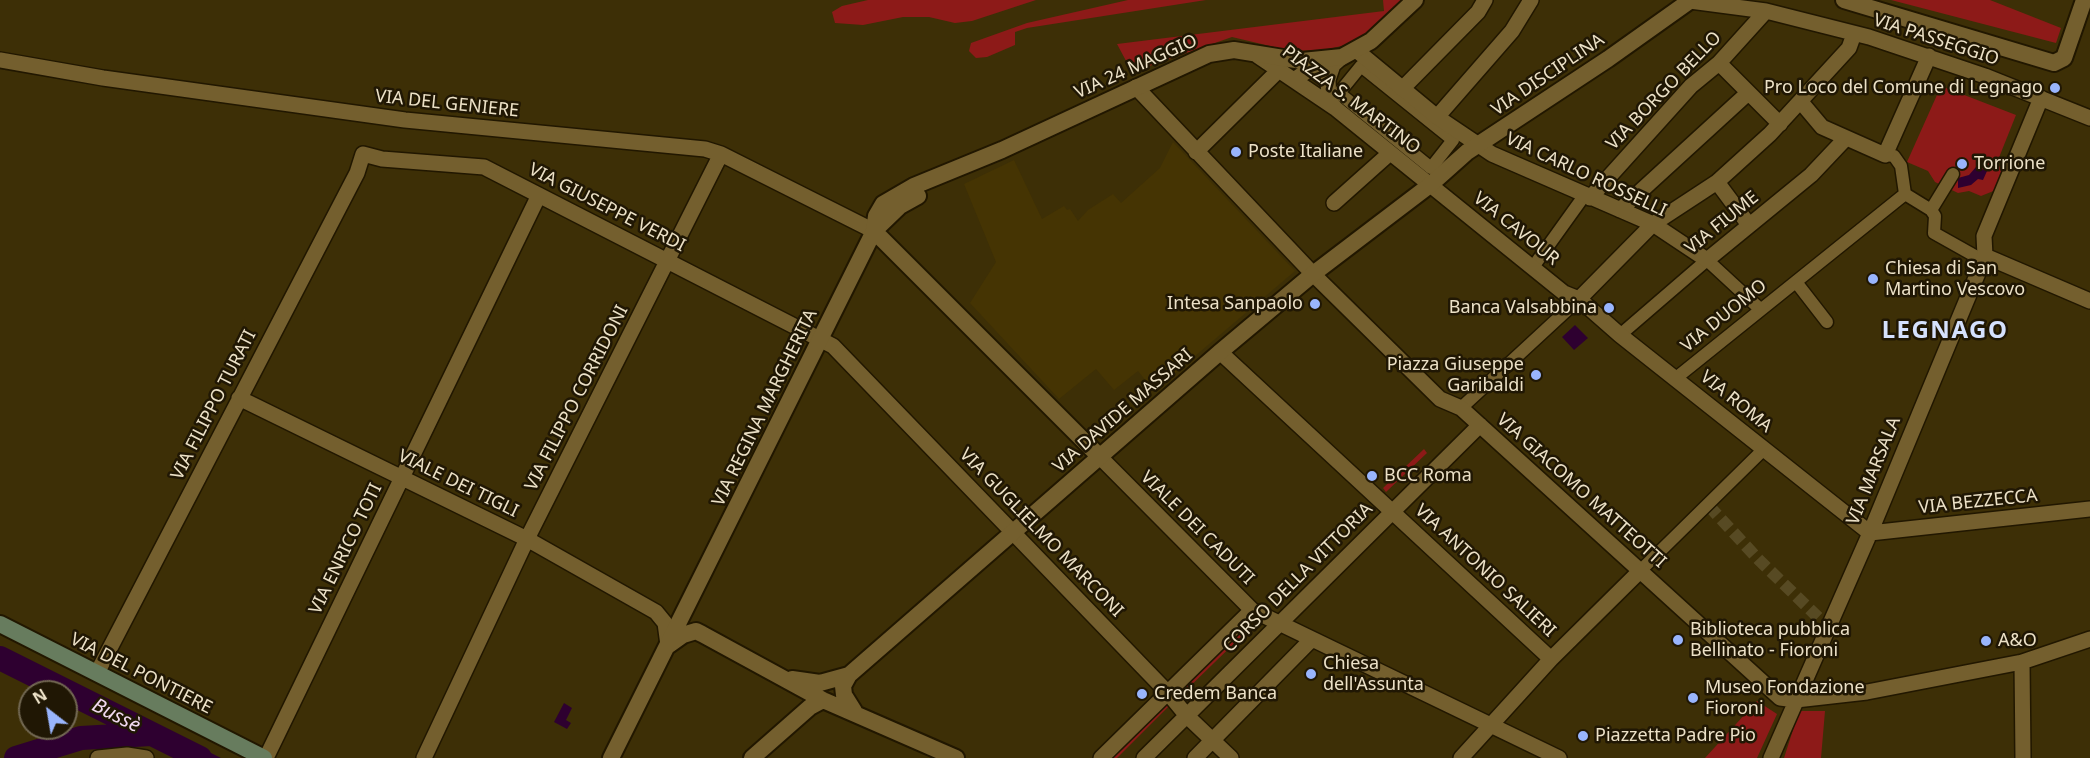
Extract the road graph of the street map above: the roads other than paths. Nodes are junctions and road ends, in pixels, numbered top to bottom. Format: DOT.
graph roads {
  1 [pos="1415,0"];
  2 [pos="1485,0"];
  3 [pos="1531,0"];
  4 [pos="1690,0"];
  5 [pos="1844,0"];
  6 [pos="2084,0"];
  7 [pos="1766,11"];
  8 [pos="1854,34"];
  9 [pos="1245,51"];
  10 [pos="1349,53"];
  11 [pos="1929,56"];
  12 [pos="0,60"];
  13 [pos="1323,60"];
  14 [pos="1719,63"];
  15 [pos="1280,69"];
  16 [pos="1294,80"];
  17 [pos="1136,87"];
  18 [pos="1402,89"];
  19 [pos="1748,93"];
  20 [pos="2041,98"];
  21 [pos="1337,101"];
  22 [pos="1802,102"];
  23 [pos="1437,117"];
  24 [pos="2090,118"];
  25 [pos="1780,124"];
  26 [pos="1846,138"];
  27 [pos="1480,144"];
  28 [pos="1196,152"];
  29 [pos="1390,153"];
  30 [pos="363,154"];
  31 [pos="721,154"];
  32 [pos="1885,155"];
  33 [pos="1953,174"];
  34 [pos="1718,182"];
  35 [pos="1430,185"];
  36 [pos="1905,194"];
  37 [pos="539,195"];
  38 [pos="1587,197"];
  39 [pos="1334,203"];
  40 [pos="1620,210"];
  41 [pos="1931,210"];
  42 [pos="1653,225"];
  43 [pos="1749,225"];
  44 [pos="874,231"];
  45 [pos="1985,256"];
  46 [pos="1707,260"];
  47 [pos="667,261"];
  48 [pos="1972,266"];
  49 [pos="1533,267"];
  50 [pos="1313,274"];
  51 [pos="1796,282"];
  52 [pos="1579,299"];
  53 [pos="2090,301"];
  54 [pos="1760,309"];
  55 [pos="1827,322"];
  56 [pos="1620,334"];
  57 [pos="821,339"];
  58 [pos="1220,352"];
  59 [pos="1676,378"];
  60 [pos="239,398"];
  61 [pos="1461,408"];
  62 [pos="1480,425"];
  63 [pos="1763,450"];
  64 [pos="1100,457"];
  65 [pos="403,479"];
  66 [pos="2090,509"];
  67 [pos="1393,512"];
  68 [pos="1013,532"];
  69 [pos="1870,533"];
  70 [pos="527,539"];
  71 [pos="1640,571"];
  72 [pos="688,606"];
  73 [pos="1252,610"];
  74 [pos="656,612"];
  75 [pos="0,624"];
  76 [pos="1280,625"];
  77 [pos="696,631"];
  78 [pos="2090,639"];
  79 [pos="1311,640"];
  80 [pos="668,645"];
  81 [pos="1551,659"];
  82 [pos="2022,662"];
  83 [pos="97,673"];
  84 [pos="849,675"];
  85 [pos="783,678"];
  86 [pos="1168,693"];
  87 [pos="823,700"];
  88 [pos="1796,700"];
  89 [pos="854,711"];
  90 [pos="1187,716"];
  91 [pos="1492,726"];
  92 [pos="1212,741"];
  93 [pos="98,758"];
  94 [pos="146,758"];
  95 [pos="265,758"];
  96 [pos="424,758"];
  97 [pos="611,758"];
  98 [pos="752,758"];
  99 [pos="956,758"];
  100 [pos="1101,758"];
  101 [pos="1144,758"];
  102 [pos="1195,758"];
  103 [pos="1231,758"];
  104 [pos="1461,758"];
  105 [pos="1559,758"];
  106 [pos="1771,758"];
  107 [pos="2023,758"];
  1 -- 10 [label="street, VIA 24 MAGGIO"];
  2 -- 18 [label="street"];
  3 -- 23 [label="street"];
  4 -- 7 [label="street, VIA PASSEGGIO"];
  4 -- 27 [label="street, VIA DISCIPLINA"];
  5 -- 6 [label="street"];
  7 -- 8 [label="street, VIA PASSEGGIO"];
  7 -- 14 [label="street, VIA BORGO BELLO"];
  8 -- 11 [label="street, VIA PASSEGGIO"];
  8 -- 22 [label="street"];
  9 -- 13 [label="street, VIA 24 MAGGIO"];
  9 -- 15 [label="street, PIAZZA S. MARTINO"];
  9 -- 17 [label="street, VIA 24 MAGGIO"];
  10 -- 13 [label="street, VIA 24 MAGGIO"];
  10 -- 18 [label="street, VIA CARLO ROSSELLI"];
  10 -- 21 [label="street"];
  11 -- 20 [label="street, VIA PASSEGGIO"];
  11 -- 32 [label="street"];
  12 -- 31 [label="street, VIA DEL GENIERE"];
  13 -- 16 [label="street"];
  14 -- 19 [label="street"];
  14 -- 38 [label="street, VIA BORGO BELLO"];
  15 -- 16 [label="street, PIAZZA S. MARTINO"];
  15 -- 28 [label="street"];
  16 -- 21 [label="street, PIAZZA S. MARTINO"];
  17 -- 28 [label="street, VIA GIACOMO MATTEOTTI"];
  17 -- 44 [label="street, VIA 24 MAGGIO"];
  18 -- 23 [label="street, VIA CARLO ROSSELLI"];
  19 -- 25 [label="street"];
  19 -- 40 [label="street"];
  20 -- 24 [label="street, VIA PASSEGGIO"];
  20 -- 45 [label="street, VIA MARSALA"];
  21 -- 21 [label="street"];
  21 -- 29 [label="street, PIAZZA S. MARTINO"];
  22 -- 25 [label="street"];
  22 -- 26 [label="street"];
  23 -- 27 [label="street, VIA CARLO ROSSELLI"];
  25 -- 34 [label="street"];
  26 -- 32 [label="street"];
  26 -- 43 [label="street, VIA FIUME"];
  27 -- 35 [label="street, VIA DISCIPLINA"];
  27 -- 38 [label="street, VIA CARLO ROSSELLI"];
  28 -- 50 [label="street, VIA GIACOMO MATTEOTTI"];
  29 -- 35 [label="street, PIAZZA S. MARTINO"];
  29 -- 39 [label="street"];
  30 -- 37 [label="street, VIA GIUSEPPE VERDI"];
  30 -- 60 [label="street, VIA FILIPPO TURATI"];
  31 -- 44 [label="street, VIA DEL GENIERE"];
  31 -- 47 [label="street, VIA FILIPPO CORRIDONI"];
  32 -- 36 [label="street"];
  33 -- 41 [label="street"];
  34 -- 42 [label="street"];
  34 -- 43 [label="street"];
  35 -- 49 [label="street, VIA CAVOUR"];
  35 -- 50 [label="street, VIA DAVIDE MASSARI"];
  36 -- 41 [label="street"];
  36 -- 51 [label="street, VIA DUOMO"];
  37 -- 47 [label="street, VIA GIUSEPPE VERDI"];
  37 -- 65 [label="street, VIA ENRICO TOTI"];
  38 -- 40 [label="street, VIA CARLO ROSSELLI"];
  38 -- 49 [label="street"];
  40 -- 42 [label="street, VIA CARLO ROSSELLI"];
  41 -- 48 [label="street"];
  42 -- 46 [label="street, VIA CARLO ROSSELLI"];
  42 -- 52 [label="street"];
  43 -- 46 [label="street, VIA FIUME"];
  44 -- 57 [label="street, VIA REGINA MARGHERITA"];
  44 -- 64 [label="street, VIALE DEI CADUTI"];
  45 -- 53 [label="street"];
  45 -- 69 [label="street, VIA MARSALA"];
  46 -- 54 [label="street, VIA CARLO ROSSELLI"];
  46 -- 56 [label="street, VIA FIUME"];
  47 -- 57 [label="street, VIA GIUSEPPE VERDI"];
  47 -- 70 [label="street, VIA FILIPPO CORRIDONI"];
  49 -- 52 [label="street, VIA CAVOUR"];
  50 -- 58 [label="street, VIA DAVIDE MASSARI"];
  50 -- 61 [label="street, VIA GIACOMO MATTEOTTI"];
  51 -- 54 [label="street, VIA DUOMO"];
  51 -- 55 [label="street, VIA DUOMO"];
  52 -- 56 [label="street, VIA ROMA"];
  52 -- 61 [label="street"];
  54 -- 59 [label="street, VIA DUOMO"];
  56 -- 59 [label="street, VIA ROMA"];
  57 -- 68 [label="street, VIA GUGLIELMO MARCONI"];
  57 -- 72 [label="street, VIA REGINA MARGHERITA"];
  58 -- 64 [label="street, VIA DAVIDE MASSARI"];
  58 -- 67 [label="street, VIA ANTONIO SALIERI"];
  59 -- 63 [label="street, VIA ROMA"];
  60 -- 65 [label="street, VIALE DEI TIGLI"];
  60 -- 83 [label="street, VIA FILIPPO TURATI"];
  61 -- 62 [label="street, VIA GIACOMO MATTEOTTI"];
  62 -- 67 [label="street, CORSO DELLA VITTORIA"];
  62 -- 71 [label="street, VIA GIACOMO MATTEOTTI"];
  63 -- 69 [label="street, VIA ROMA"];
  63 -- 71 [label="street"];
  64 -- 68 [label="street, VIA DAVIDE MASSARI"];
  64 -- 73 [label="street, VIALE DEI CADUTI"];
  65 -- 70 [label="street, VIALE DEI TIGLI"];
  65 -- 95 [label="street, VIA ENRICO TOTI"];
  66 -- 69 [label="street, VIA BEZZECCA"];
  67 -- 76 [label="street, CORSO DELLA VITTORIA"];
  67 -- 81 [label="street, VIA ANTONIO SALIERI"];
  68 -- 84 [label="street, VIA DAVIDE MASSARI"];
  68 -- 86 [label="street, VIA GUGLIELMO MARCONI"];
  69 -- 88 [label="street, VIA MARSALA"];
  70 -- 74 [label="street, VIALE DEI TIGLI"];
  70 -- 96 [label="street, VIA FILIPPO CORRIDONI"];
  71 -- 81 [label="street"];
  71 -- 88 [label="street, VIA GIACOMO MATTEOTTI"];
  72 -- 74 [label="street"];
  72 -- 77 [label="street"];
  72 -- 80 [label="street, VIA REGINA MARGHERITA"];
  73 -- 76 [label="street, VIALE DEI CADUTI"];
  73 -- 86 [label="street, CORSO DELLA VITTORIA"];
  74 -- 80 [label="street"];
  75 -- 83 [label="main road, VIA DEL PONTIERE"];
  76 -- 79 [label="street, VIALE DEI CADUTI"];
  76 -- 90 [label="street, CORSO DELLA VITTORIA"];
  77 -- 80 [label="street"];
  77 -- 85 [label="street"];
  78 -- 82 [label="street, VIA GIACOMO MATTEOTTI"];
  79 -- 91 [label="street, VIALE DEI CADUTI"];
  79 -- 92 [label="street"];
  80 -- 97 [label="street, VIA REGINA MARGHERITA"];
  81 -- 91 [label="street"];
  82 -- 88 [label="street, VIA GIACOMO MATTEOTTI"];
  82 -- 107 [label="street"];
  83 -- 95 [label="main road, VIA DEL PONTIERE"];
  84 -- 85 [label="street, VIA DAVIDE MASSARI"];
  84 -- 89 [label="street"];
  85 -- 87 [label="street"];
  86 -- 90 [label="street, VIA GUGLIELMO MARCONI"];
  86 -- 100 [label="street, CORSO DELLA VITTORIA"];
  87 -- 89 [label="street"];
  87 -- 98 [label="street"];
  88 -- 106 [label="street, VIA MARSALA"];
  89 -- 99 [label="street"];
  90 -- 92 [label="street, VIA GUGLIELMO MARCONI"];
  90 -- 101 [label="street, CORSO DELLA VITTORIA"];
  91 -- 104 [label="street"];
  91 -- 105 [label="street, VIALE DEI CADUTI"];
  92 -- 102 [label="street"];
  92 -- 103 [label="street, VIA GUGLIELMO MARCONI"];
  93 -- 94 [label="street"];
}
